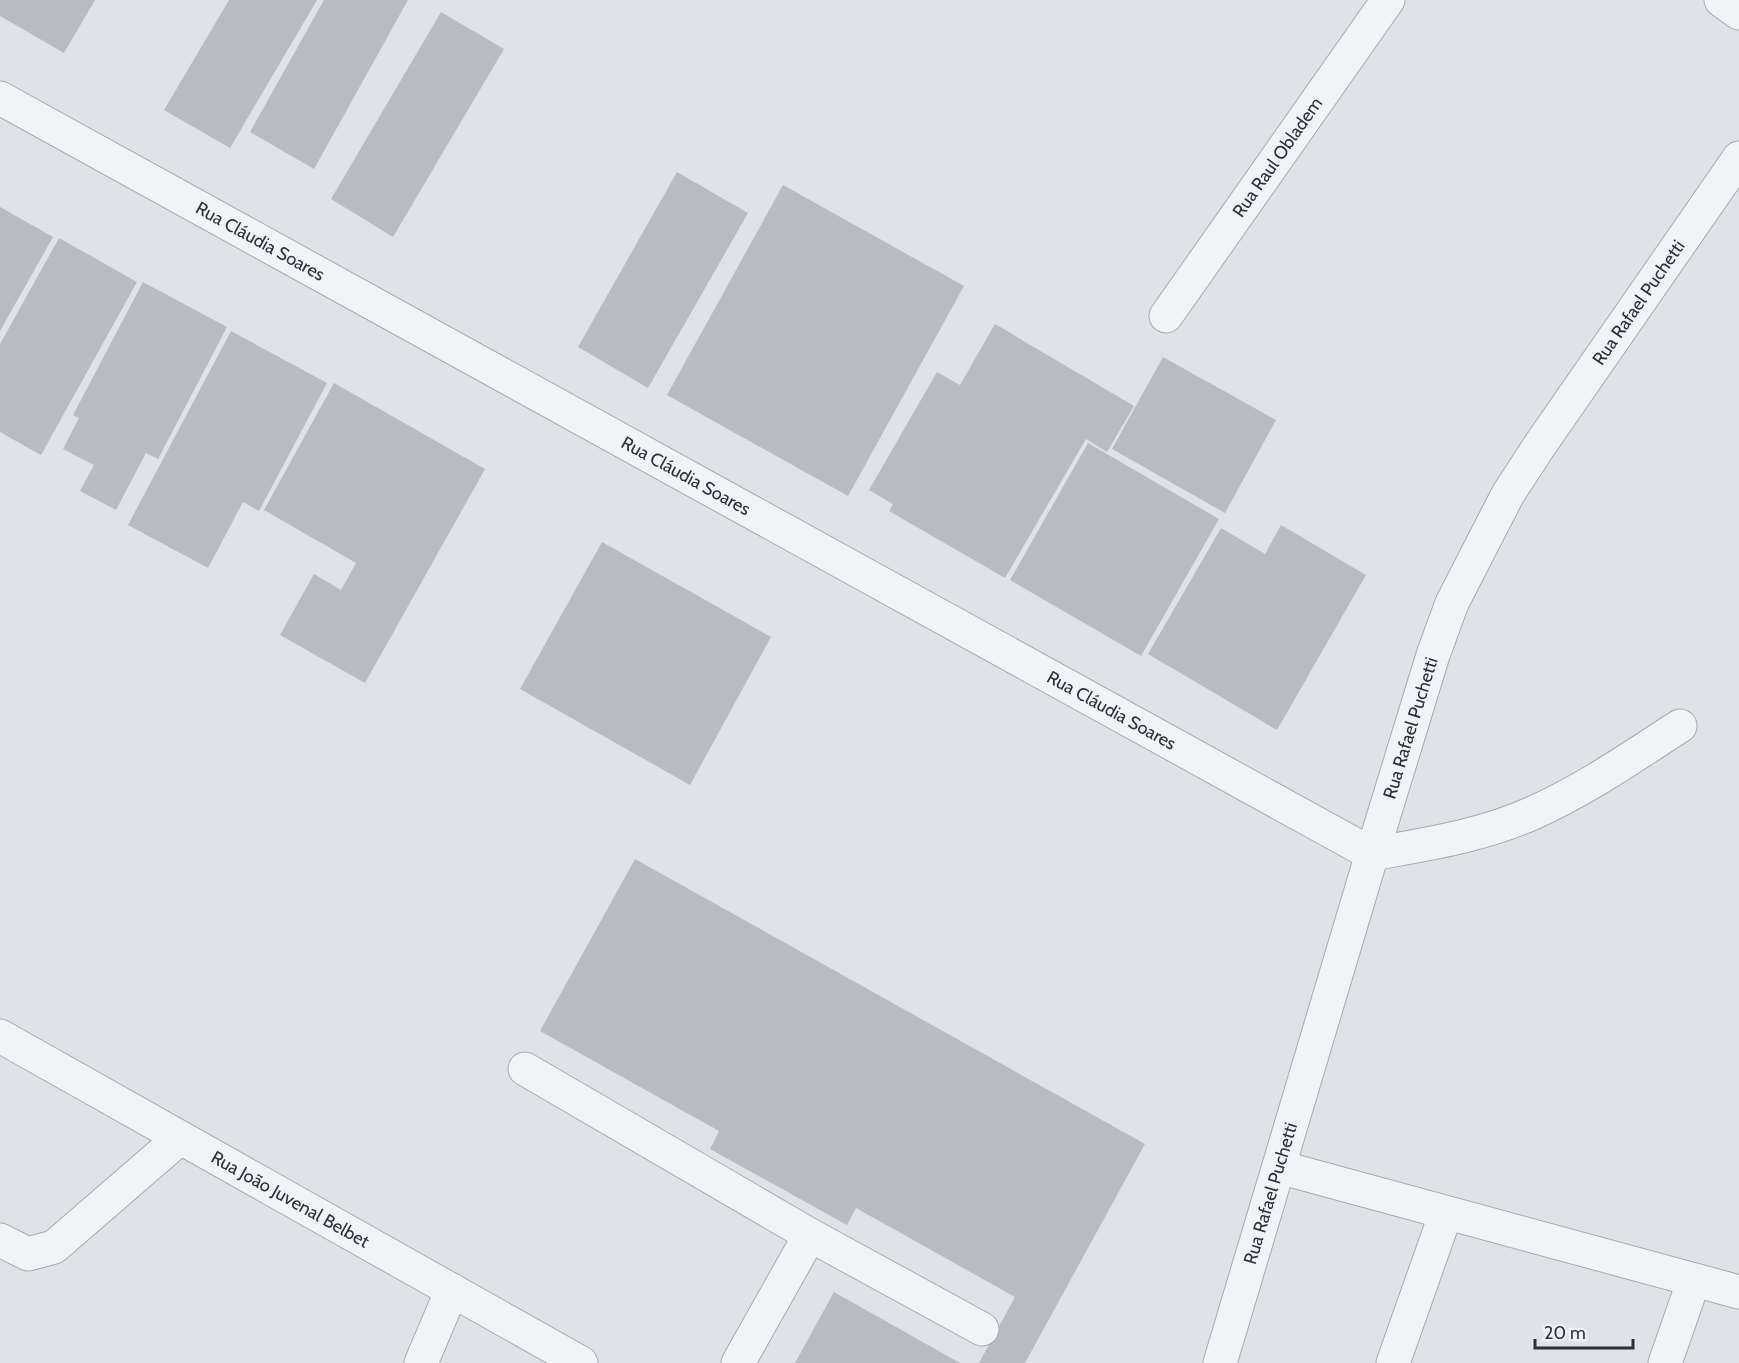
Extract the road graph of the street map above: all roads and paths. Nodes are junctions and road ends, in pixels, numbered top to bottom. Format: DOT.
graph roads {
  1 [pos="1388,0"];
  2 [pos="1720,0"];
  3 [pos="1739,13"];
  4 [pos="0,98"];
  5 [pos="1739,158"];
  6 [pos="1166,316"];
  7 [pos="1680,726"];
  8 [pos="1372,854"];
  9 [pos="0,1036"];
  10 [pos="525,1069"];
  11 [pos="180,1137"];
  12 [pos="1279,1167"];
  13 [pos="1446,1213"];
  14 [pos="810,1234"];
  15 [pos="0,1240"];
  16 [pos="1694,1280"];
  17 [pos="452,1290"];
  18 [pos="1739,1292"];
  19 [pos="982,1329"];
  20 [pos="421,1363"];
  21 [pos="581,1363"];
  22 [pos="738,1363"];
  23 [pos="1220,1363"];
  24 [pos="1394,1363"];
  25 [pos="1665,1363"];
  1 -- 6 [label="street, Rua Raul Obladem"];
  2 -- 3 [label="street"];
  4 -- 8 [label="street, Rua Cláudia Soares"];
  5 -- 8 [label="street, Rua Rafael Puchetti"];
  7 -- 8 [label="street"];
  8 -- 12 [label="street, Rua Rafael Puchetti"];
  9 -- 11 [label="street, Rua João Juvenal Belbet"];
  10 -- 14 [label="street"];
  11 -- 15 [label="street"];
  11 -- 17 [label="street, Rua João Juvenal Belbet"];
  12 -- 13 [label="street"];
  12 -- 23 [label="street, Rua Rafael Puchetti"];
  13 -- 16 [label="street"];
  13 -- 24 [label="street"];
  14 -- 19 [label="street"];
  14 -- 22 [label="street"];
  16 -- 18 [label="street"];
  16 -- 25 [label="street"];
  17 -- 20 [label="street"];
  17 -- 21 [label="street, Rua João Juvenal Belbet"];
}
